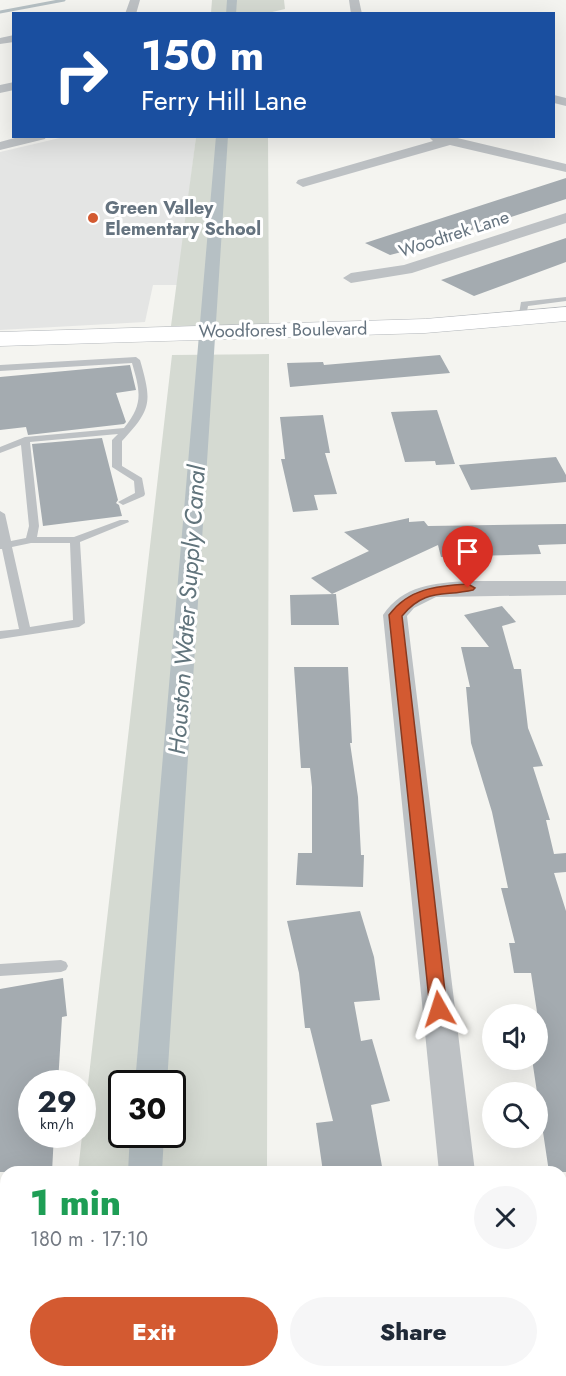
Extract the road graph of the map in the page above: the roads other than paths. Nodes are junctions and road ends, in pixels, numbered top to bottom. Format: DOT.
graph roads {
  1 [pos="32,138"];
  2 [pos="437,138"];
  3 [pos="448,141"];
  4 [pos="0,146"];
  5 [pos="566,168"];
  6 [pos="303,183"];
  7 [pos="566,218"];
  8 [pos="351,278"];
  9 [pos="566,299"];
  10 [pos="566,314"];
  11 [pos="522,320"];
  12 [pos="566,333"];
  13 [pos="0,339"];
  14 [pos="0,358"];
  15 [pos="0,368"];
  16 [pos="127,430"];
  17 [pos="25,440"];
  18 [pos="0,450"];
  19 [pos="123,502"];
  20 [pos="0,514"];
  21 [pos="124,522"];
  22 [pos="31,540"];
  23 [pos="75,540"];
  24 [pos="3,545"];
  25 [pos="566,588"];
  26 [pos="25,630"];
  27 [pos="0,635"];
  28 [pos="61,966"];
  29 [pos="0,970"];
  30 [pos="456,1166"];
  1 -- 4 [label="street"];
  2 -- 3 [label="street"];
  3 -- 5 [label="street"];
  3 -- 6 [label="street"];
  7 -- 8 [label="street, Woodtrek Lane"];
  9 -- 11 [label="lane"];
  10 -- 11 [label="main road, Woodforest Boulevard"];
  11 -- 13 [label="main road, Woodforest Boulevard"];
  12 -- 14 [label="main road, Woodforest Boulevard"];
  15 -- 16 [label="lane"];
  16 -- 17 [label="lane"];
  16 -- 19 [label="lane"];
  17 -- 18 [label="lane"];
  17 -- 22 [label="lane"];
  20 -- 24 [label="lane"];
  21 -- 23 [label="lane"];
  22 -- 23 [label="lane"];
  22 -- 24 [label="lane"];
  23 -- 26 [label="lane"];
  24 -- 26 [label="lane"];
  25 -- 30 [label="street"];
  26 -- 27 [label="lane"];
  28 -- 29 [label="lane"];
}
